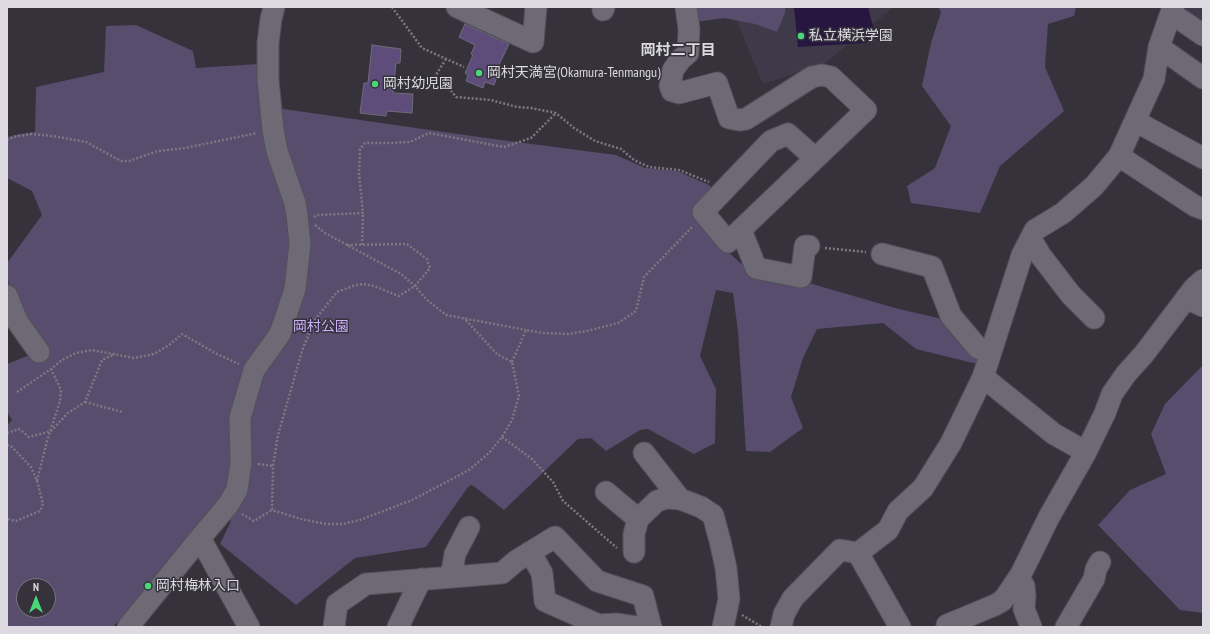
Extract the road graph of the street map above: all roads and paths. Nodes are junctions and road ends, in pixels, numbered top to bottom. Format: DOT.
graph roads {
  1 [pos="274,7"];
  2 [pos="392,7"];
  3 [pos="457,7"];
  4 [pos="536,7"];
  5 [pos="686,7"];
  6 [pos="1172,10"];
  7 [pos="1203,35"];
  8 [pos="1159,47"];
  9 [pos="446,59"];
  10 [pos="464,67"];
  11 [pos="1203,78"];
  12 [pos="556,113"];
  13 [pos="1135,121"];
  14 [pos="273,130"];
  15 [pos="7,140"];
  16 [pos="1119,156"];
  17 [pos="815,158"];
  18 [pos="1203,158"];
  19 [pos="725,188"];
  20 [pos="1203,209"];
  21 [pos="703,212"];
  22 [pos="363,213"];
  23 [pos="303,217"];
  24 [pos="734,236"];
  25 [pos="1031,239"];
  26 [pos="347,245"];
  27 [pos="362,245"];
  28 [pos="809,246"];
  29 [pos="882,254"];
  30 [pos="1203,280"];
  31 [pos="415,286"];
  32 [pos="7,296"];
  33 [pos="1195,302"];
  34 [pos="464,318"];
  35 [pos="1094,318"];
  36 [pos="526,330"];
  37 [pos="39,352"];
  38 [pos="990,352"];
  39 [pos="116,354"];
  40 [pos="512,362"];
  41 [pos="51,369"];
  42 [pos="254,370"];
  43 [pos="983,377"];
  44 [pos="17,392"];
  45 [pos="85,402"];
  46 [pos="122,412"];
  47 [pos="51,431"];
  48 [pos="7,433"];
  49 [pos="502,436"];
  50 [pos="7,445"];
  51 [pos="1086,452"];
  52 [pos="644,453"];
  53 [pos="37,481"];
  54 [pos="606,492"];
  55 [pos="680,499"];
  56 [pos="228,506"];
  57 [pos="272,510"];
  58 [pos="7,519"];
  59 [pos="638,519"];
  60 [pos="469,527"];
  61 [pos="200,538"];
  62 [pos="530,552"];
  63 [pos="634,552"];
  64 [pos="858,553"];
  65 [pos="1100,562"];
  66 [pos="451,577"];
  67 [pos="1019,578"];
  68 [pos="421,579"];
  69 [pos="732,605"];
  70 [pos="947,625"];
  71 [pos="128,627"];
  72 [pos="250,627"];
  73 [pos="334,627"];
  74 [pos="398,627"];
  75 [pos="637,627"];
  76 [pos="651,627"];
  77 [pos="723,627"];
  78 [pos="762,627"];
  79 [pos="781,627"];
  80 [pos="900,627"];
  81 [pos="1031,627"];
  82 [pos="1066,627"];
  1 -- 14 [label="street"];
  2 -- 9 [label="path"];
  3 -- 4 [label="street"];
  5 -- 17 [label="street"];
  6 -- 7 [label="street"];
  6 -- 8 [label="street"];
  8 -- 11 [label="street"];
  8 -- 13 [label="street"];
  9 -- 10 [label="path"];
  9 -- 12 [label="path"];
  12 -- 19 [label="path"];
  12 -- 22 [label="path"];
  13 -- 16 [label="street"];
  13 -- 18 [label="street"];
  14 -- 15 [label="path"];
  14 -- 23 [label="street"];
  16 -- 20 [label="street"];
  16 -- 25 [label="street"];
  17 -- 19 [label="street"];
  17 -- 24 [label="street"];
  19 -- 21 [label="street"];
  21 -- 24 [label="street"];
  21 -- 36 [label="path"];
  22 -- 23 [label="path"];
  22 -- 27 [label="path"];
  23 -- 26 [label="path"];
  23 -- 42 [label="street"];
  24 -- 28 [label="street"];
  25 -- 35 [label="street"];
  25 -- 38 [label="street"];
  26 -- 27 [label="path"];
  26 -- 31 [label="path"];
  27 -- 31 [label="path"];
  28 -- 29 [label="path"];
  29 -- 38 [label="street"];
  30 -- 33 [label="street"];
  31 -- 34 [label="path"];
  31 -- 57 [label="path"];
  32 -- 37 [label="street"];
  33 -- 51 [label="street"];
  34 -- 36 [label="path"];
  34 -- 40 [label="path"];
  36 -- 40 [label="path"];
  37 -- 41 [label="path"];
  38 -- 43 [label="street"];
  39 -- 41 [label="path"];
  39 -- 42 [label="path"];
  39 -- 45 [label="path"];
  40 -- 49 [label="path"];
  41 -- 44 [label="path"];
  41 -- 47 [label="path"];
  42 -- 56 [label="street"];
  43 -- 51 [label="street"];
  43 -- 64 [label="street"];
  45 -- 46 [label="path"];
  45 -- 47 [label="path"];
  47 -- 48 [label="path"];
  47 -- 53 [label="path"];
  49 -- 57 [label="path"];
  49 -- 63 [label="path"];
  50 -- 53 [label="path"];
  51 -- 67 [label="street"];
  52 -- 55 [label="street"];
  53 -- 58 [label="path"];
  54 -- 59 [label="street"];
  55 -- 59 [label="street"];
  55 -- 69 [label="street"];
  56 -- 57 [label="path"];
  56 -- 61 [label="street"];
  59 -- 63 [label="street"];
  60 -- 66 [label="street"];
  61 -- 71 [label="street"];
  61 -- 72 [label="street"];
  62 -- 66 [label="street"];
  62 -- 75 [label="street"];
  62 -- 76 [label="street"];
  64 -- 79 [label="street"];
  64 -- 80 [label="street"];
  65 -- 82 [label="street"];
  66 -- 68 [label="street"];
  67 -- 70 [label="street"];
  67 -- 81 [label="street"];
  68 -- 73 [label="street"];
  68 -- 74 [label="street"];
  69 -- 77 [label="street"];
  69 -- 78 [label="path"];
}
